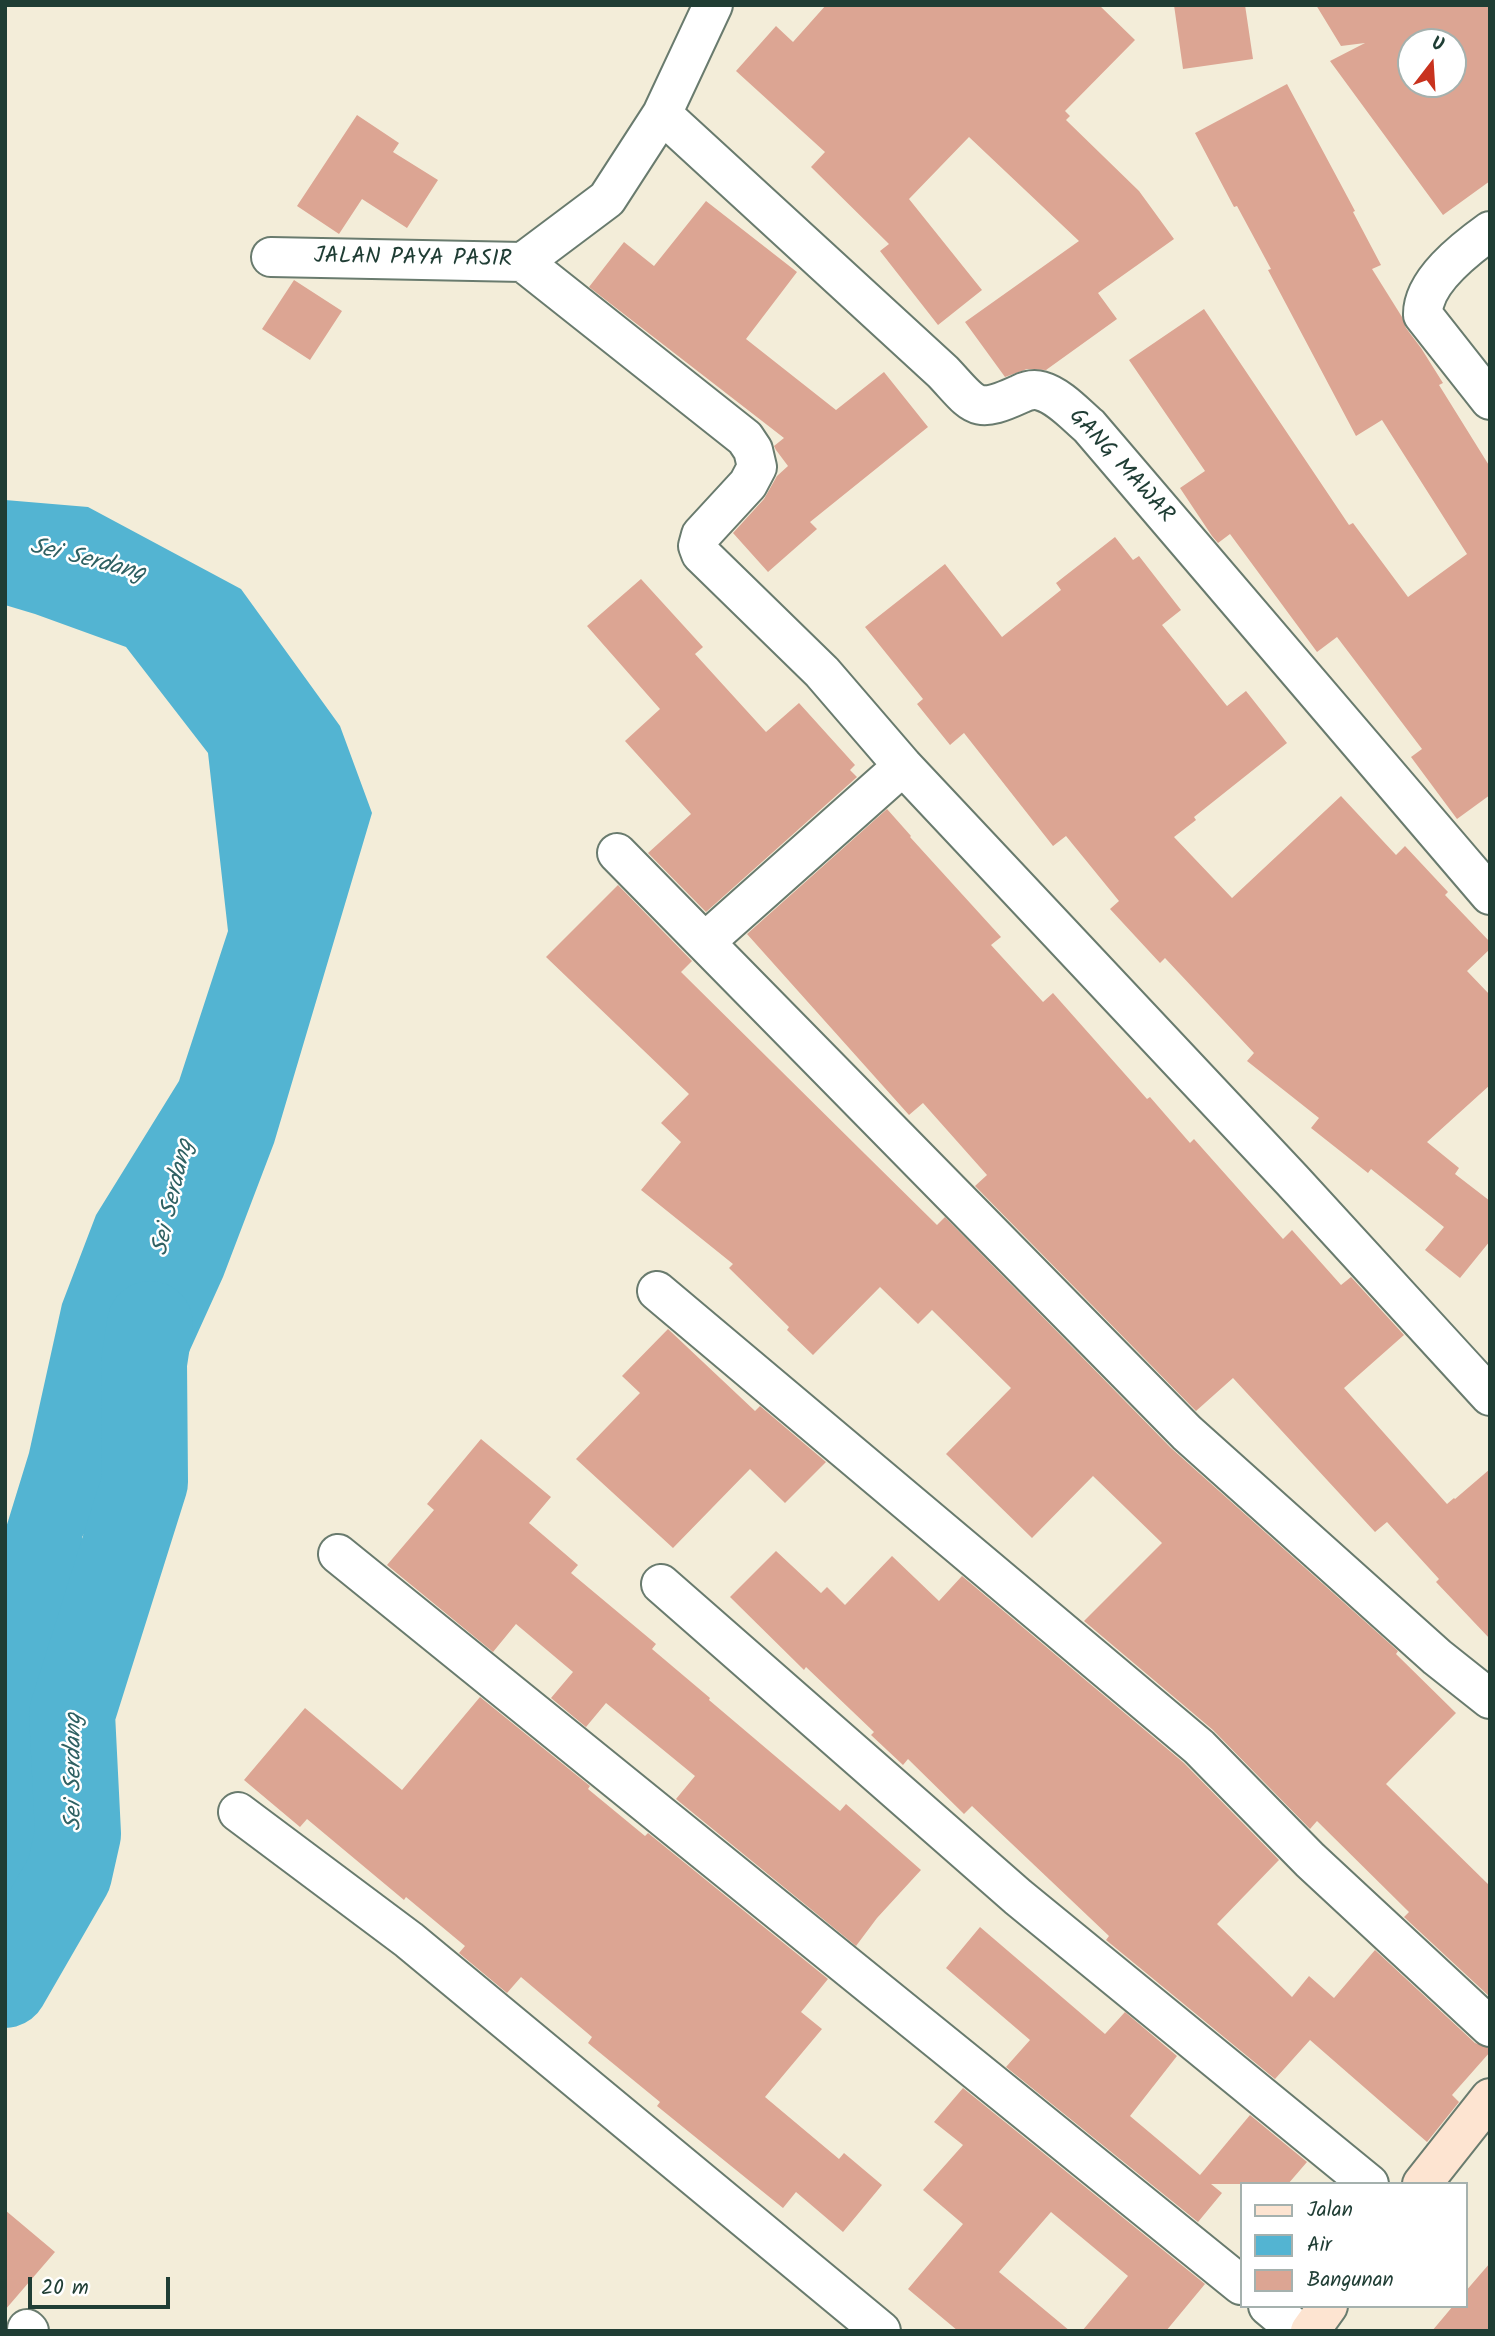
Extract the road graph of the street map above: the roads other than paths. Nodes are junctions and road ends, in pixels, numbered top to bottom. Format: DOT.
graph roads {
  1 [pos="713,5"];
  2 [pos="662,114"];
  3 [pos="1490,231"];
  4 [pos="271,257"];
  5 [pos="523,262"];
  6 [pos="1490,400"];
  7 [pos="903,766"];
  8 [pos="617,853"];
  9 [pos="1490,895"];
  10 [pos="705,942"];
  11 [pos="657,1291"];
  12 [pos="1490,1396"];
  13 [pos="338,1555"];
  14 [pos="661,1584"];
  15 [pos="1490,1699"];
  16 [pos="239,1812"];
  17 [pos="1490,2027"];
  18 [pos="1485,2117"];
  19 [pos="1367,2182"];
  20 [pos="1424,2182"];
  21 [pos="1240,2284"];
  22 [pos="1270,2308"];
  23 [pos="1327,2308"];
  24 [pos="881,2331"];
  25 [pos="1298,2331"];
  26 [pos="1310,2331"];
  1 -- 2 [label="street, JALAN PAYA PASIR"];
  2 -- 5 [label="street, JALAN PAYA PASIR"];
  2 -- 9 [label="street, GANG MAWAR"];
  3 -- 6 [label="street"];
  4 -- 5 [label="street, JALAN PAYA PASIR"];
  5 -- 7 [label="street"];
  7 -- 10 [label="street"];
  7 -- 12 [label="street"];
  8 -- 10 [label="street"];
  10 -- 15 [label="street"];
  11 -- 17 [label="street"];
  13 -- 21 [label="street"];
  14 -- 19 [label="street"];
  16 -- 24 [label="street"];
  18 -- 20 [label="street"];
  22 -- 25 [label="street"];
  23 -- 26 [label="street"];
}
